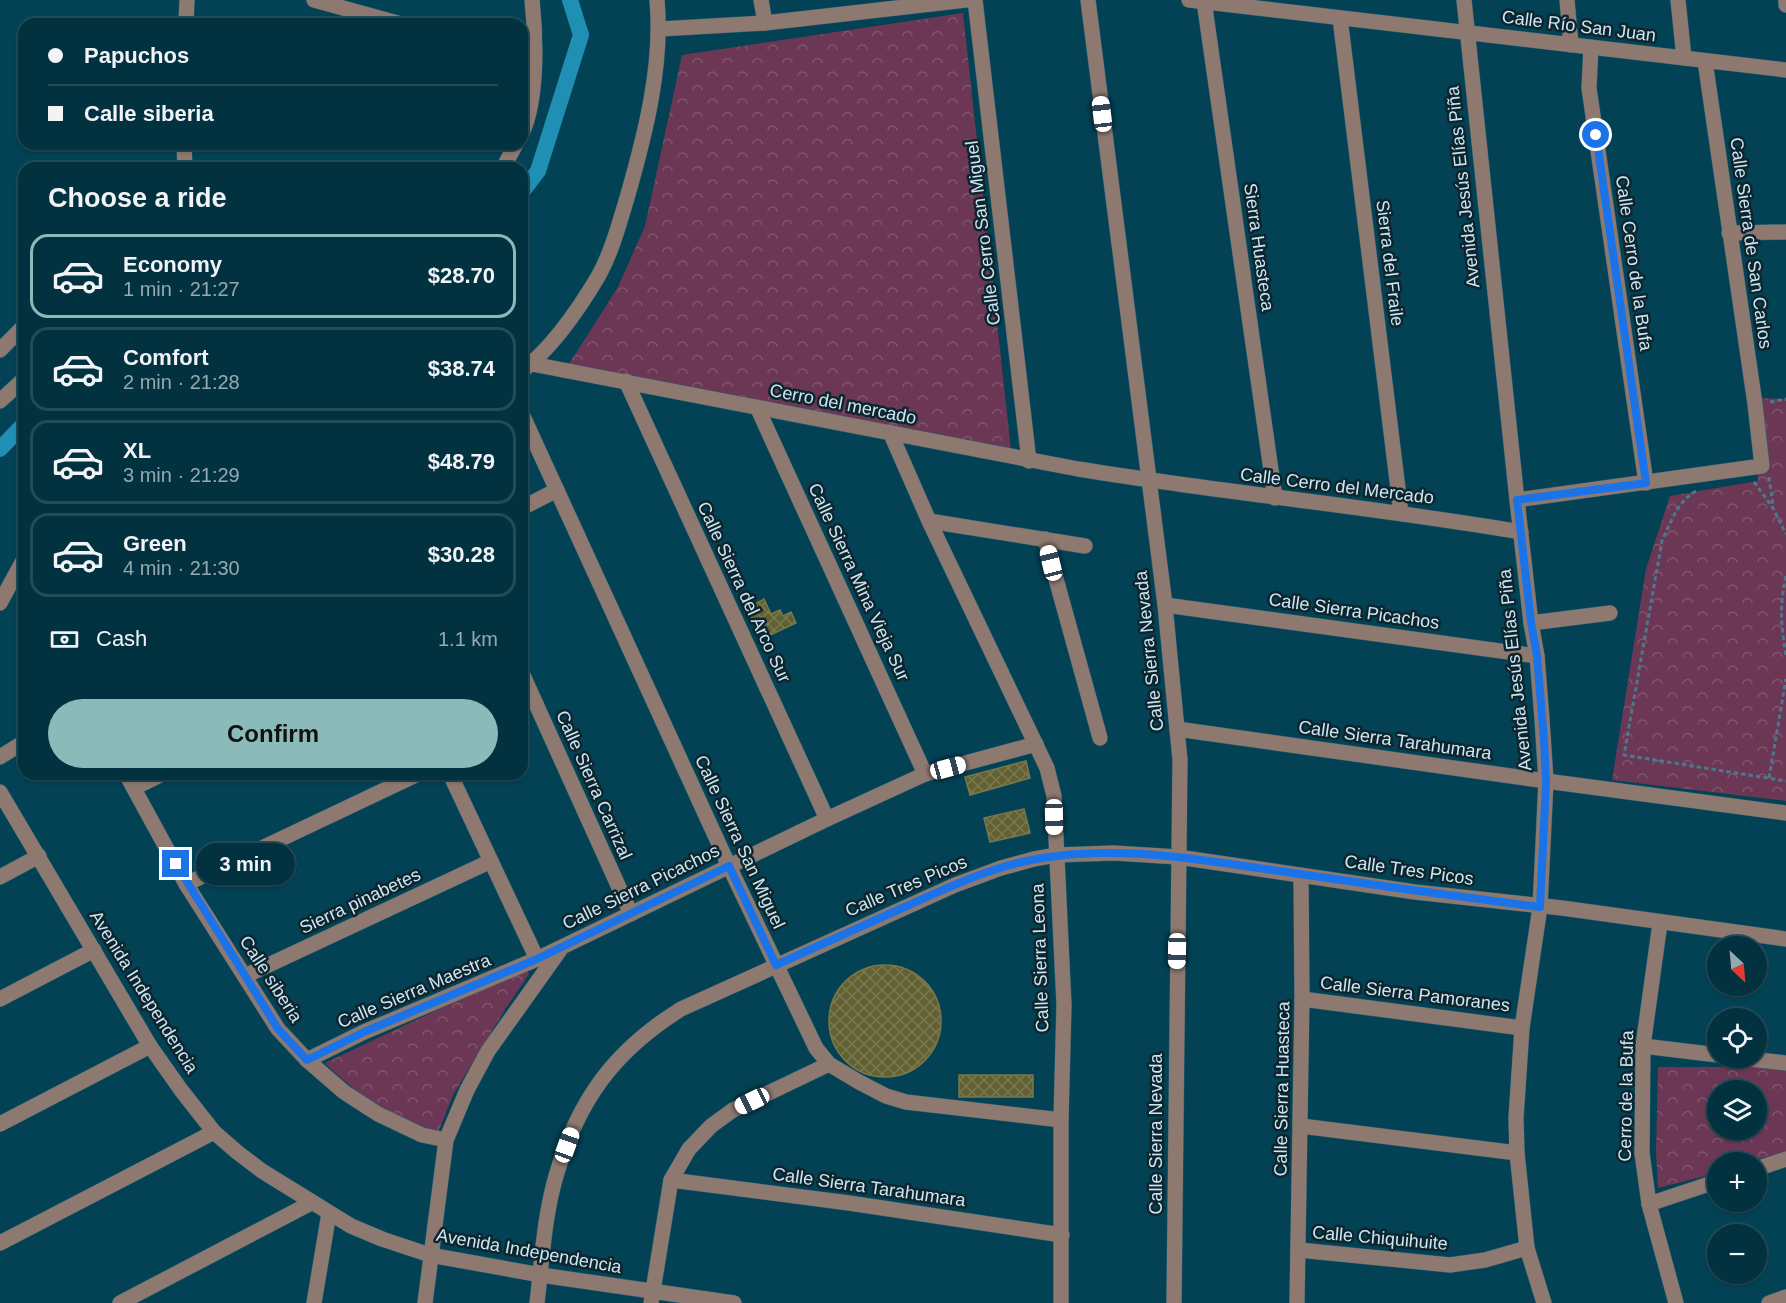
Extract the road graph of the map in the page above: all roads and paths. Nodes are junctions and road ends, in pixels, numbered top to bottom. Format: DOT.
graph roads {
  1 [pos="188,0"];
  2 [pos="314,0"];
  3 [pos="532,0"];
  4 [pos="657,0"];
  5 [pos="761,0"];
  6 [pos="966,0"];
  7 [pos="975,0"];
  8 [pos="1088,0"];
  9 [pos="1464,0"];
  10 [pos="1567,0"];
  11 [pos="1678,0"];
  12 [pos="1786,0"];
  13 [pos="1196,1"];
  14 [pos="1786,4"];
  15 [pos="868,6"];
  16 [pos="186,18"];
  17 [pos="379,18"];
  18 [pos="1340,18"];
  19 [pos="765,23"];
  20 [pos="660,29"];
  21 [pos="528,31"];
  22 [pos="1466,32"];
  23 [pos="1571,45"];
  24 [pos="1591,47"];
  25 [pos="1684,58"];
  26 [pos="1706,61"];
  27 [pos="1786,70"];
  28 [pos="528,112"];
  29 [pos="1786,232"];
  30 [pos="1729,233"];
  31 [pos="18,332"];
  32 [pos="0,350"];
  33 [pos="528,366"];
  34 [pos="528,367"];
  35 [pos="626,381"];
  36 [pos="18,384"];
  37 [pos="0,401"];
  38 [pos="758,407"];
  39 [pos="528,427"];
  40 [pos="890,432"];
  41 [pos="1029,461"];
  42 [pos="1762,466"];
  43 [pos="1148,480"];
  44 [pos="1749,480"];
  45 [pos="1646,483"];
  46 [pos="1702,487"];
  47 [pos="557,490"];
  48 [pos="1275,498"];
  49 [pos="1517,500"];
  50 [pos="528,505"];
  51 [pos="1773,508"];
  52 [pos="1401,513"];
  53 [pos="929,521"];
  54 [pos="1521,532"];
  55 [pos="1786,534"];
  56 [pos="1045,539"];
  57 [pos="1085,546"];
  58 [pos="18,570"];
  59 [pos="1786,576"];
  60 [pos="0,603"];
  61 [pos="1165,606"];
  62 [pos="1610,613"];
  63 [pos="1531,622"];
  64 [pos="1786,655"];
  65 [pos="1537,656"];
  66 [pos="1786,679"];
  67 [pos="528,686"];
  68 [pos="1177,729"];
  69 [pos="1100,738"];
  70 [pos="1036,744"];
  71 [pos="18,746"];
  72 [pos="0,757"];
  73 [pos="925,774"];
  74 [pos="1769,778"];
  75 [pos="129,780"];
  76 [pos="150,780"];
  77 [pos="405,780"];
  78 [pos="453,780"];
  79 [pos="1786,781"];
  80 [pos="1546,782"];
  81 [pos="134,788"];
  82 [pos="0,792"];
  83 [pos="1786,813"];
  84 [pos="827,819"];
  85 [pos="1056,855"];
  86 [pos="39,856"];
  87 [pos="1178,857"];
  88 [pos="491,861"];
  89 [pos="729,866"];
  90 [pos="1301,874"];
  91 [pos="0,877"];
  92 [pos="186,884"];
  93 [pos="1540,907"];
  94 [pos="631,914"];
  95 [pos="1660,923"];
  96 [pos="1786,939"];
  97 [pos="562,947"];
  98 [pos="94,950"];
  99 [pos="537,959"];
  100 [pos="776,965"];
  101 [pos="245,976"];
  102 [pos="0,999"];
  103 [pos="1302,999"];
  104 [pos="1522,1028"];
  105 [pos="150,1046"];
  106 [pos="1643,1046"];
  107 [pos="1707,1054"];
  108 [pos="307,1060"];
  109 [pos="1767,1061"];
  110 [pos="1786,1063"];
  111 [pos="829,1064"];
  112 [pos="1061,1120"];
  113 [pos="0,1124"];
  114 [pos="1301,1126"];
  115 [pos="214,1132"];
  116 [pos="446,1140"];
  117 [pos="1517,1152"];
  118 [pos="1786,1159"];
  119 [pos="1767,1165"];
  120 [pos="671,1180"];
  121 [pos="1707,1185"];
  122 [pos="311,1203"];
  123 [pos="1649,1204"];
  124 [pos="328,1213"];
  125 [pos="1062,1235"];
  126 [pos="0,1243"];
  127 [pos="1527,1248"];
  128 [pos="1299,1250"];
  129 [pos="430,1255"];
  130 [pos="541,1275"];
  131 [pos="652,1297"];
  132 [pos="1786,1297"];
  133 [pos="120,1303"];
  134 [pos="314,1303"];
  135 [pos="425,1303"];
  136 [pos="537,1303"];
  137 [pos="734,1303"];
  138 [pos="1061,1303"];
  139 [pos="1174,1303"];
  140 [pos="1298,1303"];
  141 [pos="1544,1303"];
  142 [pos="1676,1303"];
  143 [pos="1768,1303"];
  1 -- 16 [label="street"];
  2 -- 17 [label="street"];
  3 -- 21 [label="street"];
  4 -- 20 [label="street"];
  5 -- 19 [label="street"];
  6 -- 15 [label="street"];
  7 -- 41 [label="street, Calle Cerro San Miguel"];
  8 -- 43 [label="street, Calle Sierra Nevada"];
  9 -- 22 [label="street, Avenida Jesús Elías Piña"];
  10 -- 23 [label="street"];
  11 -- 25 [label="street"];
  12 -- 14 [label="street"];
  13 -- 18 [label="street, Calle Río San Juan"];
  13 -- 48 [label="street, Sierra Huasteca"];
  15 -- 19 [label="street"];
  18 -- 22 [label="street, Calle Río San Juan"];
  18 -- 52 [label="street, Sierra del Fraile"];
  19 -- 20 [label="street"];
  20 -- 33 [label="street"];
  21 -- 28 [label="street"];
  22 -- 23 [label="street, Calle Río San Juan"];
  22 -- 49 [label="street, Avenida Jesús Elías Piña"];
  23 -- 24 [label="street, Calle Río San Juan"];
  24 -- 25 [label="street, Calle Río San Juan"];
  24 -- 45 [label="street, Calle Cerro de la Bufa"];
  25 -- 26 [label="street, Calle Río San Juan"];
  26 -- 27 [label="street, Calle Río San Juan"];
  26 -- 30 [label="street, Calle Sierra de San Carlos"];
  29 -- 30 [label="street"];
  30 -- 42 [label="street, Calle Sierra de San Carlos"];
  31 -- 32 [label="street"];
  34 -- 35 [label="street, Cerro del mercado"];
  35 -- 38 [label="street, Cerro del mercado"];
  35 -- 84 [label="street, Calle Sierra del Arco Sur"];
  36 -- 37 [label="street"];
  38 -- 40 [label="street, Cerro del mercado"];
  38 -- 73 [label="street, Calle Sierra Mina Vieja Sur"];
  39 -- 47 [label="street, Calle Sierra San Miguel"];
  40 -- 41 [label="street, Cerro del mercado"];
  40 -- 53 [label="street, Calle Sierra Leona"];
  41 -- 43 [label="street, Cerro del mercado"];
  42 -- 45 [label="street"];
  42 -- 51 [label="path"];
  43 -- 48 [label="street, Calle Cerro del Mercado"];
  43 -- 61 [label="street, Calle Sierra Nevada"];
  44 -- 51 [label="path"];
  45 -- 49 [label="street"];
  46 -- 74 [label="path"];
  47 -- 50 [label="street"];
  47 -- 89 [label="street, Calle Sierra San Miguel"];
  48 -- 52 [label="street, Calle Cerro del Mercado"];
  49 -- 54 [label="street, Avenida Jesús Elías Piña"];
  51 -- 55 [label="path"];
  52 -- 54 [label="street, Calle Cerro del Mercado"];
  53 -- 56 [label="street"];
  53 -- 70 [label="street, Calle Sierra Leona"];
  54 -- 63 [label="street, Avenida Jesús Elías Piña"];
  56 -- 57 [label="street"];
  56 -- 69 [label="street"];
  58 -- 60 [label="street"];
  59 -- 64 [label="path"];
  61 -- 65 [label="street, Calle Sierra Picachos"];
  61 -- 68 [label="street, Calle Sierra Nevada"];
  62 -- 63 [label="street"];
  63 -- 65 [label="street, Avenida Jesús Elías Piña"];
  65 -- 80 [label="street, Avenida Jesús Elías Piña"];
  66 -- 74 [label="path"];
  67 -- 94 [label="street, Calle Sierra Carrizal"];
  68 -- 80 [label="street, Calle Sierra Tarahumara"];
  68 -- 87 [label="street, Calle Sierra Nevada"];
  70 -- 73 [label="street, Calle Sierra Picachos"];
  70 -- 85 [label="street, Calle Sierra Leona"];
  71 -- 72 [label="street"];
  73 -- 84 [label="street, Calle Sierra Picachos"];
  74 -- 79 [label="path"];
  75 -- 81 [label="street, Calle siberia"];
  76 -- 81 [label="street"];
  77 -- 92 [label="street"];
  78 -- 88 [label="street"];
  80 -- 83 [label="street, Calle Sierra Tarahumara"];
  80 -- 93 [label="street, Avenida Jesús Elías Piña"];
  81 -- 92 [label="street, Calle siberia"];
  82 -- 86 [label="street, Avenida Independencia"];
  84 -- 89 [label="street, Calle Sierra Picachos"];
  85 -- 87 [label="street, Calle Tres Picos"];
  85 -- 100 [label="street, Calle Tres Picos"];
  85 -- 112 [label="street, Calle Sierra Leona"];
  86 -- 91 [label="street"];
  86 -- 98 [label="street, Avenida Independencia"];
  87 -- 90 [label="street, Calle Tres Picos"];
  87 -- 139 [label="street, Calle Sierra Nevada"];
  88 -- 99 [label="street"];
  88 -- 101 [label="street, Sierra pinabetes"];
  89 -- 94 [label="street, Calle Sierra Picachos"];
  89 -- 100 [label="street, Calle Sierra San Miguel"];
  90 -- 93 [label="street, Calle Tres Picos"];
  90 -- 103 [label="street, Calle Sierra Huasteca"];
  92 -- 101 [label="street, Calle siberia"];
  93 -- 95 [label="street, Calle Tres Picos"];
  93 -- 104 [label="street, Avenida Jesús Elías Piña"];
  94 -- 97 [label="street, Calle Sierra Picachos"];
  95 -- 96 [label="street, Calle Tres Picos"];
  95 -- 106 [label="street, Cerro de la Bufa"];
  97 -- 99 [label="street, Calle Sierra Picachos"];
  97 -- 116 [label="street, Calle Sierra Picachos"];
  98 -- 102 [label="street"];
  98 -- 105 [label="street, Avenida Independencia"];
  99 -- 108 [label="street, Calle Sierra Maestra"];
  100 -- 111 [label="street, Calle Sierra San Miguel"];
  100 -- 130 [label="street, Calle Tres Picos"];
  101 -- 108 [label="street, Calle siberia"];
  103 -- 104 [label="street, Calle Sierra Pamoranes"];
  103 -- 114 [label="street, Calle Sierra Huasteca"];
  104 -- 117 [label="street, Avenida Jesús Elías Piña"];
  105 -- 113 [label="street"];
  105 -- 115 [label="street, Avenida Independencia"];
  106 -- 107 [label="street"];
  106 -- 123 [label="street, Cerro de la Bufa"];
  108 -- 116 [label="street, Calle siberia"];
  109 -- 110 [label="street"];
  111 -- 112 [label="street, Calle Sierra San Miguel"];
  111 -- 120 [label="street"];
  112 -- 125 [label="street, Calle Sierra Leona"];
  114 -- 117 [label="street"];
  114 -- 128 [label="street, Calle Sierra Huasteca"];
  115 -- 122 [label="street, Avenida Independencia"];
  115 -- 126 [label="street"];
  116 -- 129 [label="street, Calle Sierra Picachos"];
  117 -- 127 [label="street, Avenida Jesús Elías Piña"];
  118 -- 119 [label="street"];
  120 -- 125 [label="street, Calle Sierra Tarahumara"];
  120 -- 131 [label="street"];
  121 -- 123 [label="street"];
  122 -- 124 [label="street, Avenida Independencia"];
  122 -- 133 [label="street"];
  123 -- 142 [label="street, Cerro de la Bufa"];
  124 -- 129 [label="street, Avenida Independencia"];
  124 -- 134 [label="street"];
  125 -- 138 [label="street, Calle Sierra Leona"];
  127 -- 128 [label="street, Calle Chiquihuite"];
  127 -- 141 [label="street, Avenida Jesús Elías Piña"];
  128 -- 140 [label="street, Calle Sierra Huasteca"];
  129 -- 130 [label="street, Avenida Independencia"];
  129 -- 135 [label="street, Calle Sierra Picachos"];
  130 -- 131 [label="street, Avenida Independencia"];
  130 -- 136 [label="street, Calle Tres Picos"];
  131 -- 137 [label="street, Avenida Independencia"];
  132 -- 143 [label="street"];
}
